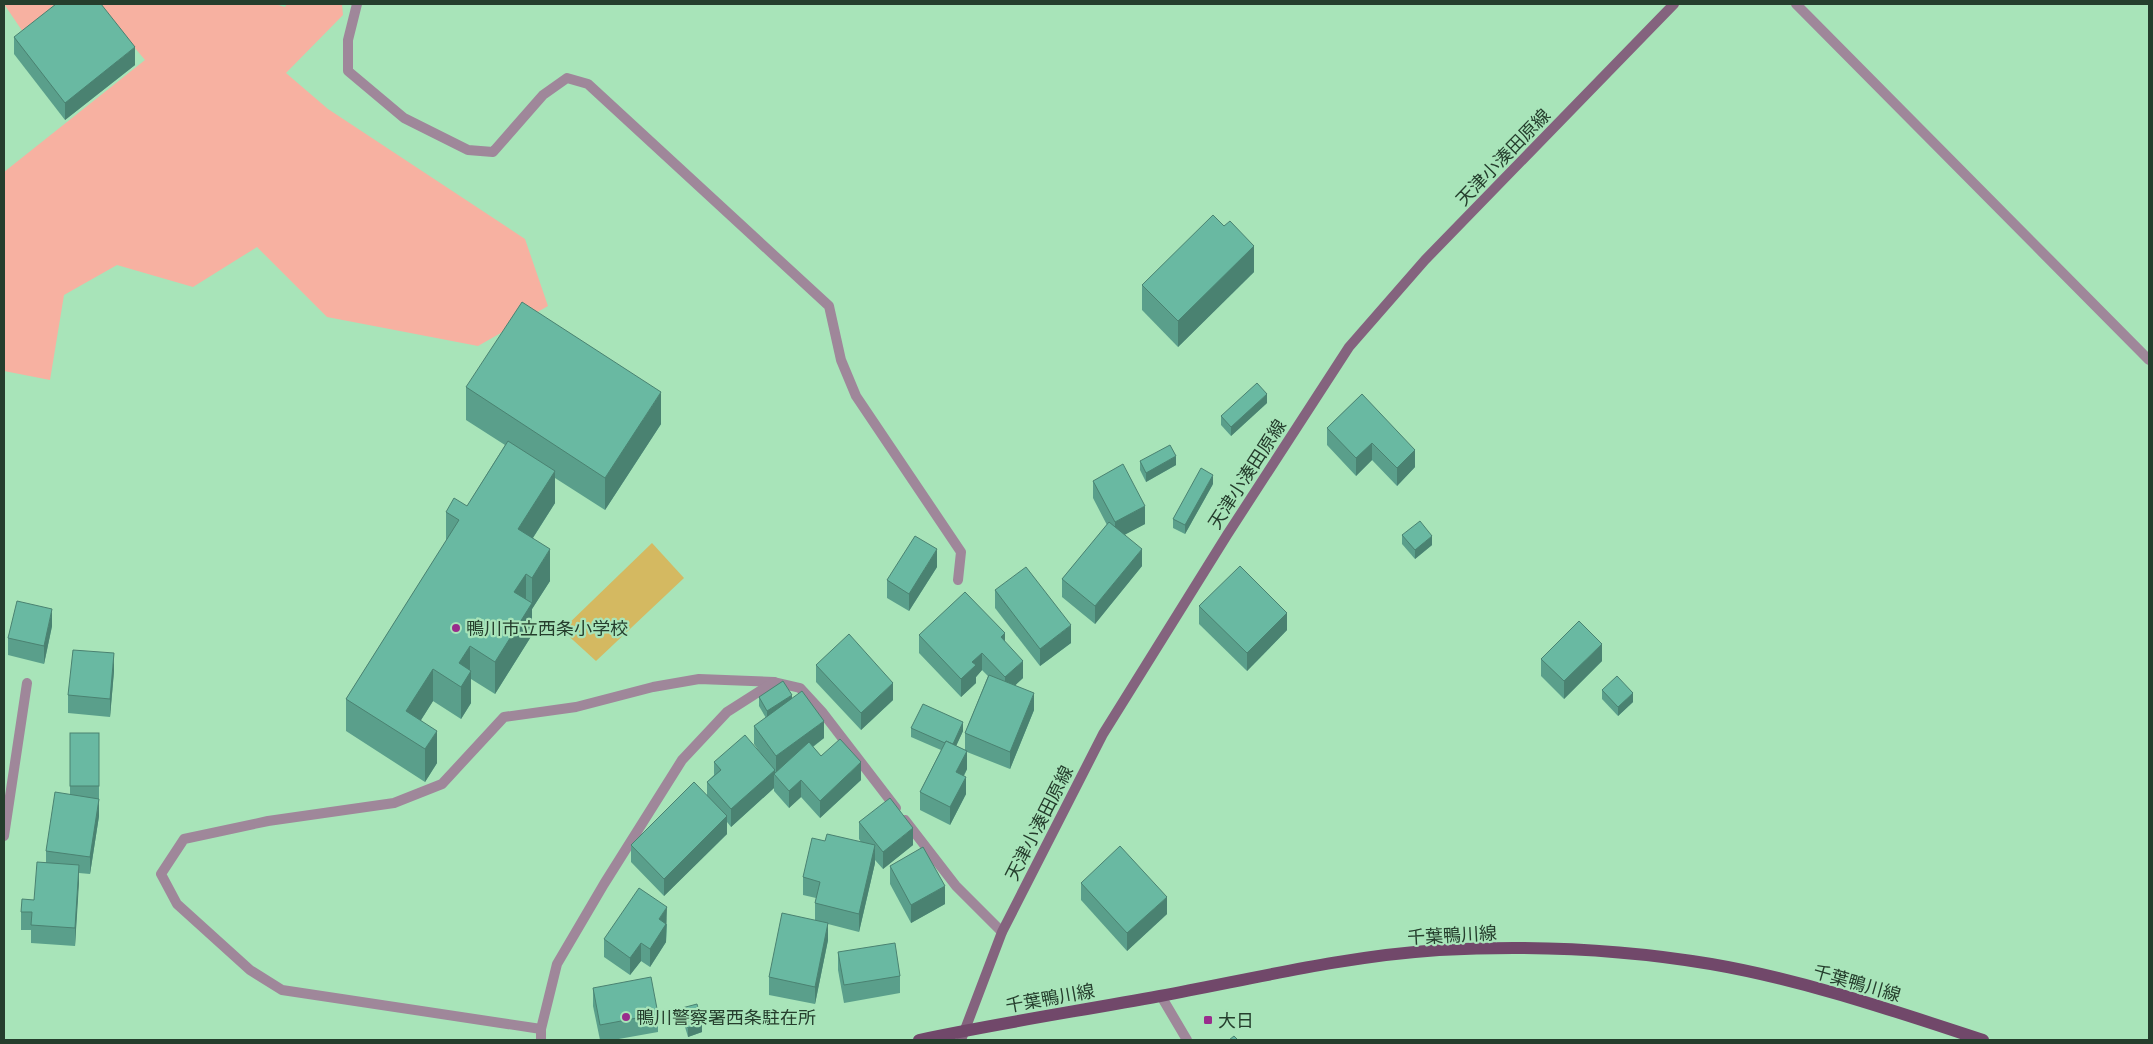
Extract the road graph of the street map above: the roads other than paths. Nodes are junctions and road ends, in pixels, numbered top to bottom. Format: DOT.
graph roads {
  1 [pos="357,4"];
  2 [pos="1674,4"];
  3 [pos="1796,4"];
  4 [pos="2149,360"];
  5 [pos="958,580"];
  6 [pos="774,682"];
  7 [pos="27,683"];
  8 [pos="4,836"];
  9 [pos="1002,932"];
  10 [pos="1161,996"];
  11 [pos="541,1029"];
  12 [pos="962,1035"];
  13 [pos="541,1040"];
  14 [pos="918,1040"];
  15 [pos="1188,1040"];
  16 [pos="1983,1040"];
  1 -- 5 [label="street"];
  2 -- 9 [label="main road, 天津小湊田原線"];
  3 -- 4 [label="street"];
  6 -- 9 [label="street"];
  6 -- 11 [label="street"];
  6 -- 11 [label="street"];
  7 -- 8 [label="street"];
  9 -- 12 [label="main road, 天津小湊田原線"];
  10 -- 12 [label="main road, 千葉鴨川線"];
  10 -- 15 [label="street"];
  10 -- 16 [label="main road, 千葉鴨川線"];
  11 -- 13 [label="street"];
  12 -- 14 [label="main road, 千葉鴨川線"];
}
